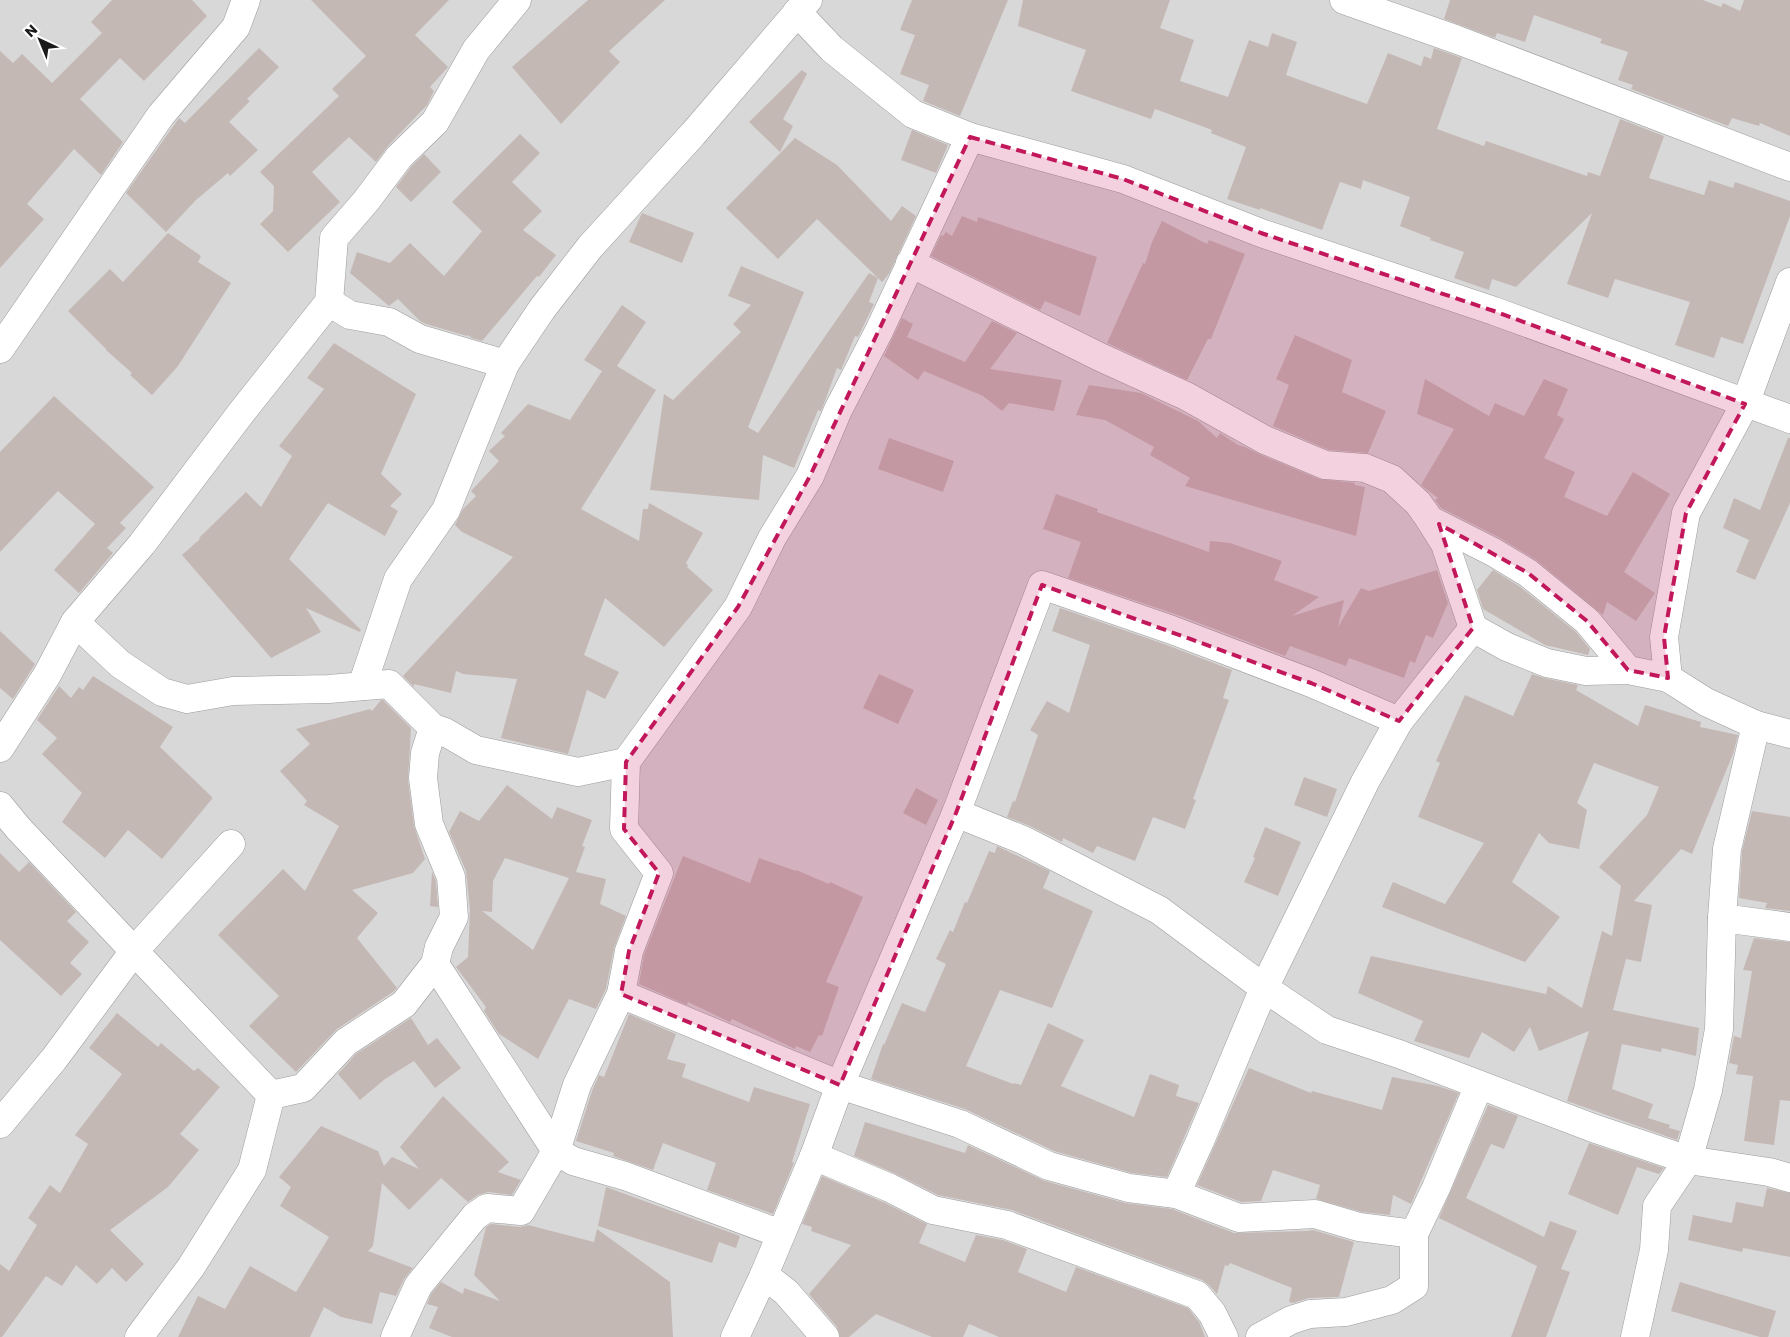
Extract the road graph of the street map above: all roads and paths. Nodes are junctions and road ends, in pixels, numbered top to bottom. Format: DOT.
graph roads {
  1 [pos="246,0"];
  2 [pos="517,0"];
  3 [pos="1344,0"];
  4 [pos="802,6"];
  5 [pos="970,137"];
  6 [pos="1790,167"];
  7 [pos="910,263"];
  8 [pos="1790,282"];
  9 [pos="329,302"];
  10 [pos="0,349"];
  11 [pos="505,364"];
  12 [pos="1745,404"];
  13 [pos="1790,419"];
  14 [pos="1430,520"];
  15 [pos="75,622"];
  16 [pos="1473,628"];
  17 [pos="1628,670"];
  18 [pos="1668,678"];
  19 [pos="362,686"];
  20 [pos="1399,721"];
  21 [pos="1756,725"];
  22 [pos="433,728"];
  23 [pos="1790,734"];
  24 [pos="0,748"];
  25 [pos="626,762"];
  26 [pos="0,806"];
  27 [pos="956,813"];
  28 [pos="231,844"];
  29 [pos="1722,918"];
  30 [pos="1790,927"];
  31 [pos="134,951"];
  32 [pos="435,964"];
  33 [pos="1264,988"];
  34 [pos="621,994"];
  35 [pos="1479,1084"];
  36 [pos="840,1085"];
  37 [pos="271,1096"];
  38 [pos="0,1124"];
  39 [pos="556,1151"];
  40 [pos="814,1156"];
  41 [pos="1688,1160"];
  42 [pos="1790,1178"];
  43 [pos="1176,1194"];
  44 [pos="781,1234"];
  45 [pos="1414,1234"];
  46 [pos="764,1275"];
  47 [pos="139,1337"];
  48 [pos="395,1337"];
  49 [pos="735,1337"];
  50 [pos="825,1337"];
  51 [pos="1224,1337"];
  52 [pos="1260,1337"];
  53 [pos="1634,1337"];
  1 -- 10 [label="street"];
  2 -- 9 [label="street"];
  3 -- 6 [label="street"];
  4 -- 5 [label="street"];
  4 -- 11 [label="street"];
  5 -- 7 [label="street"];
  5 -- 12 [label="street"];
  7 -- 14 [label="street"];
  7 -- 25 [label="street"];
  8 -- 12 [label="street"];
  9 -- 11 [label="street"];
  9 -- 15 [label="street"];
  11 -- 19 [label="street"];
  12 -- 13 [label="street"];
  12 -- 18 [label="street"];
  14 -- 16 [label="street"];
  14 -- 17 [label="street"];
  15 -- 19 [label="street"];
  15 -- 24 [label="street"];
  16 -- 17 [label="street"];
  16 -- 20 [label="street"];
  17 -- 18 [label="street"];
  18 -- 21 [label="street"];
  19 -- 22 [label="street"];
  20 -- 27 [label="street"];
  20 -- 33 [label="street"];
  21 -- 23 [label="street"];
  21 -- 29 [label="street"];
  22 -- 25 [label="street"];
  22 -- 32 [label="street"];
  25 -- 34 [label="street"];
  26 -- 31 [label="street"];
  27 -- 33 [label="street"];
  27 -- 36 [label="street"];
  28 -- 31 [label="street"];
  29 -- 30 [label="street"];
  29 -- 41 [label="street"];
  31 -- 37 [label="street"];
  31 -- 38 [label="street"];
  32 -- 37 [label="street"];
  32 -- 39 [label="street"];
  33 -- 35 [label="street"];
  33 -- 43 [label="street"];
  34 -- 36 [label="street"];
  34 -- 39 [label="street"];
  35 -- 41 [label="street"];
  35 -- 45 [label="street"];
  36 -- 40 [label="street"];
  36 -- 43 [label="street"];
  37 -- 47 [label="street"];
  39 -- 44 [label="street"];
  39 -- 48 [label="street"];
  40 -- 44 [label="street"];
  40 -- 51 [label="street"];
  41 -- 42 [label="street"];
  41 -- 53 [label="street"];
  43 -- 45 [label="street"];
  44 -- 46 [label="street"];
  45 -- 52 [label="street"];
  46 -- 49 [label="street"];
  46 -- 50 [label="street"];
}
